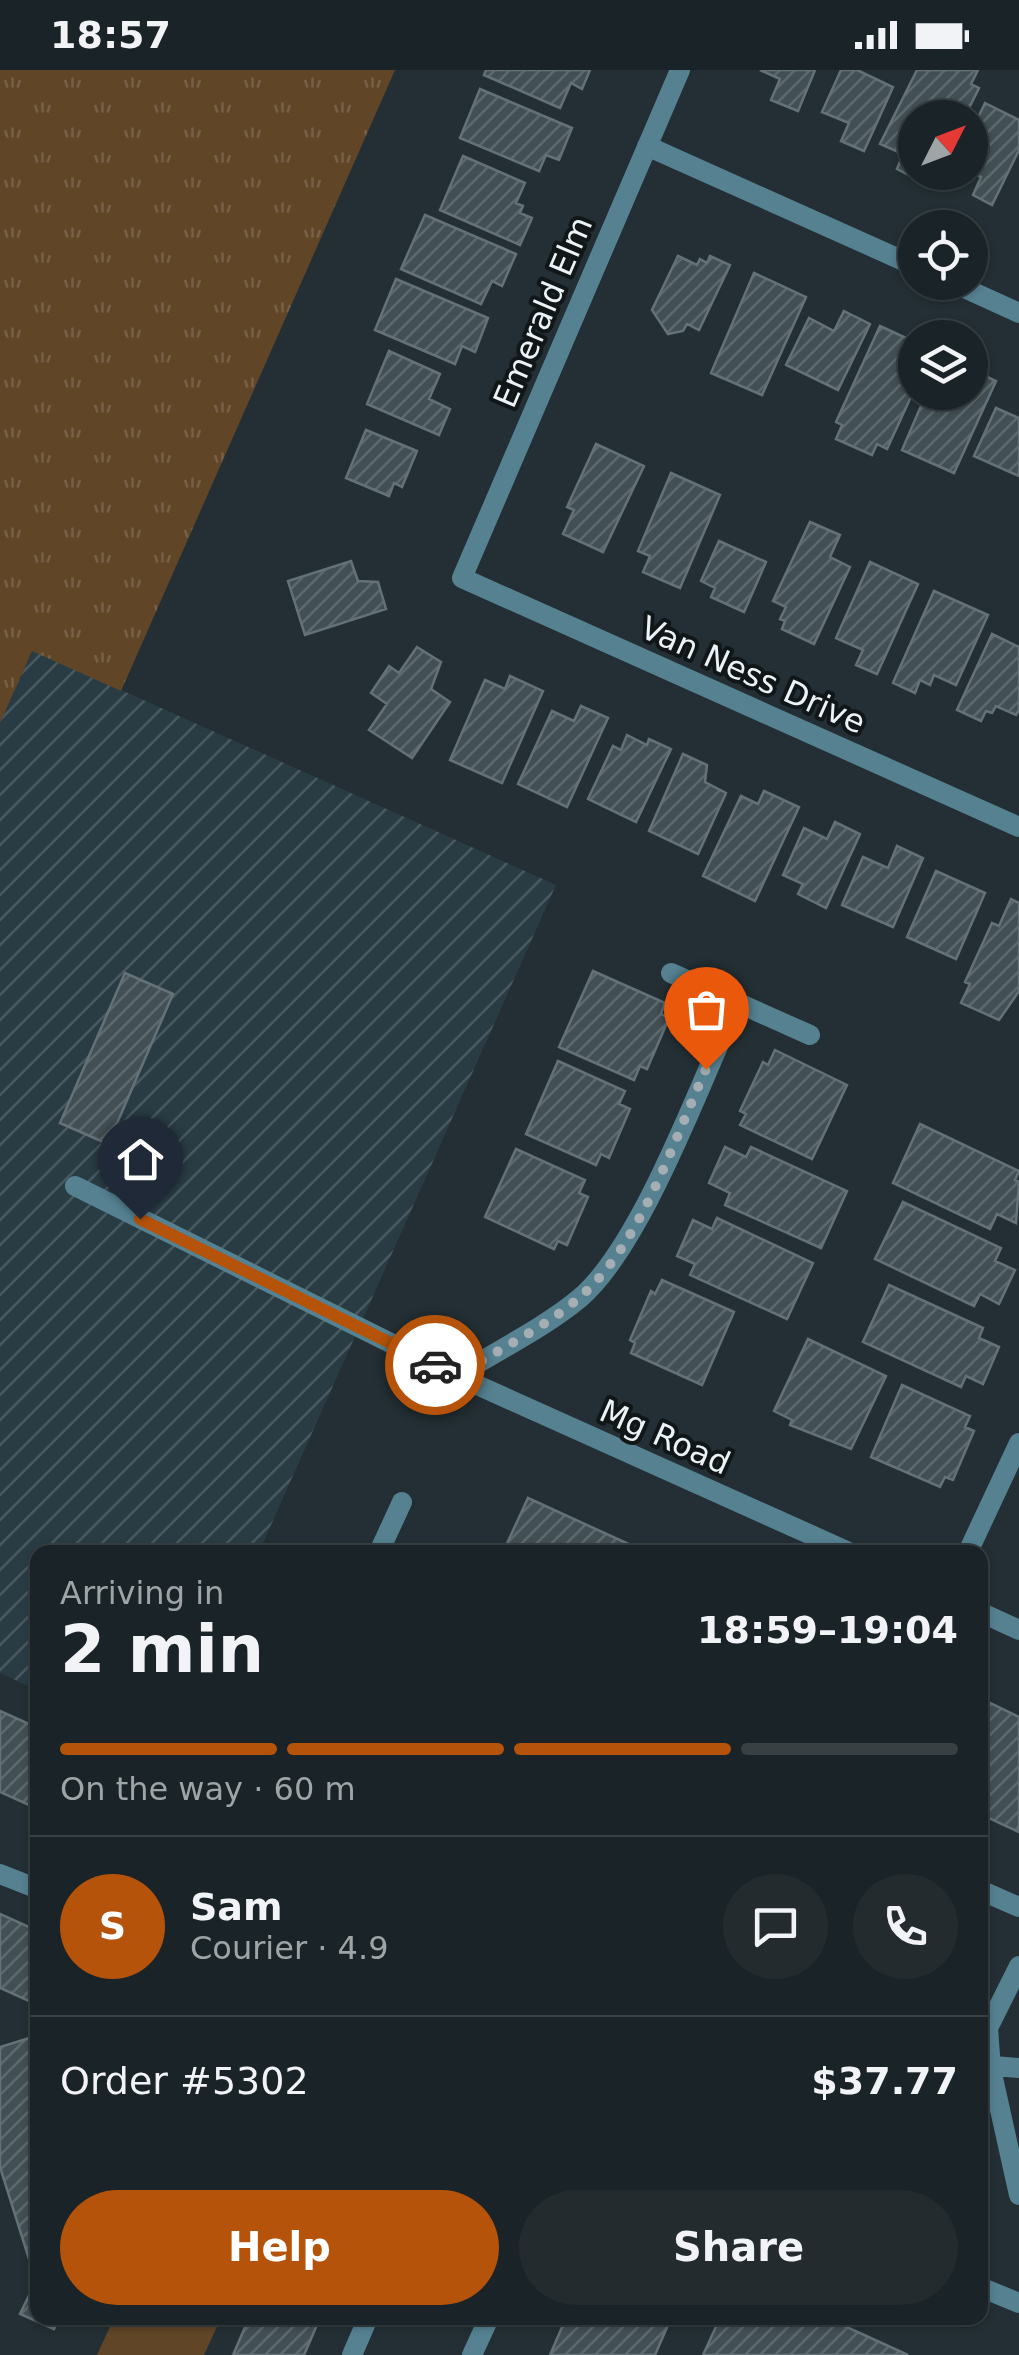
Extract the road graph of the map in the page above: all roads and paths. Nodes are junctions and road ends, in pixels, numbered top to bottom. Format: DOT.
graph roads {
  1 [pos="680,70"];
  2 [pos="647,146"];
  3 [pos="898,258"];
  4 [pos="988,299"];
  5 [pos="1019,313"];
  6 [pos="462,578"];
  7 [pos="1019,827"];
  8 [pos="670,973"];
  9 [pos="737,1003"];
  10 [pos="810,1035"];
  11 [pos="76,1186"];
  12 [pos="457,1376"];
  13 [pos="1019,1444"];
  14 [pos="402,1502"];
  15 [pos="382,1545"];
  16 [pos="832,1545"];
  17 [pos="971,1545"];
  18 [pos="988,1616"];
  19 [pos="1019,1630"];
  20 [pos="0,1874"];
  21 [pos="30,1887"];
  22 [pos="988,1893"];
  23 [pos="1019,1907"];
  24 [pos="1019,1966"];
  25 [pos="988,2028"];
  26 [pos="988,2067"];
  27 [pos="1019,2068"];
  28 [pos="988,2075"];
  29 [pos="1019,2195"];
  30 [pos="988,2290"];
  31 [pos="1019,2303"];
  32 [pos="365,2325"];
  33 [pos="486,2325"];
  34 [pos="352,2355"];
  35 [pos="472,2355"];
  1 -- 2 [label="street, Emerald Elm"];
  2 -- 3 [label="street"];
  2 -- 6 [label="street, Emerald Elm"];
  4 -- 5 [label="street"];
  6 -- 7 [label="street, Van Ness Drive"];
  8 -- 9 [label="street"];
  9 -- 10 [label="street"];
  9 -- 12 [label="street"];
  11 -- 12 [label="street, Mg Road"];
  12 -- 16 [label="street, Mg Road"];
  13 -- 17 [label="street"];
  14 -- 15 [label="street"];
  18 -- 19 [label="street"];
  20 -- 21 [label="street"];
  22 -- 23 [label="street"];
  24 -- 25 [label="street"];
  26 -- 27 [label="street"];
  28 -- 29 [label="street"];
  30 -- 31 [label="street"];
  32 -- 34 [label="street"];
  33 -- 35 [label="street"];
}
